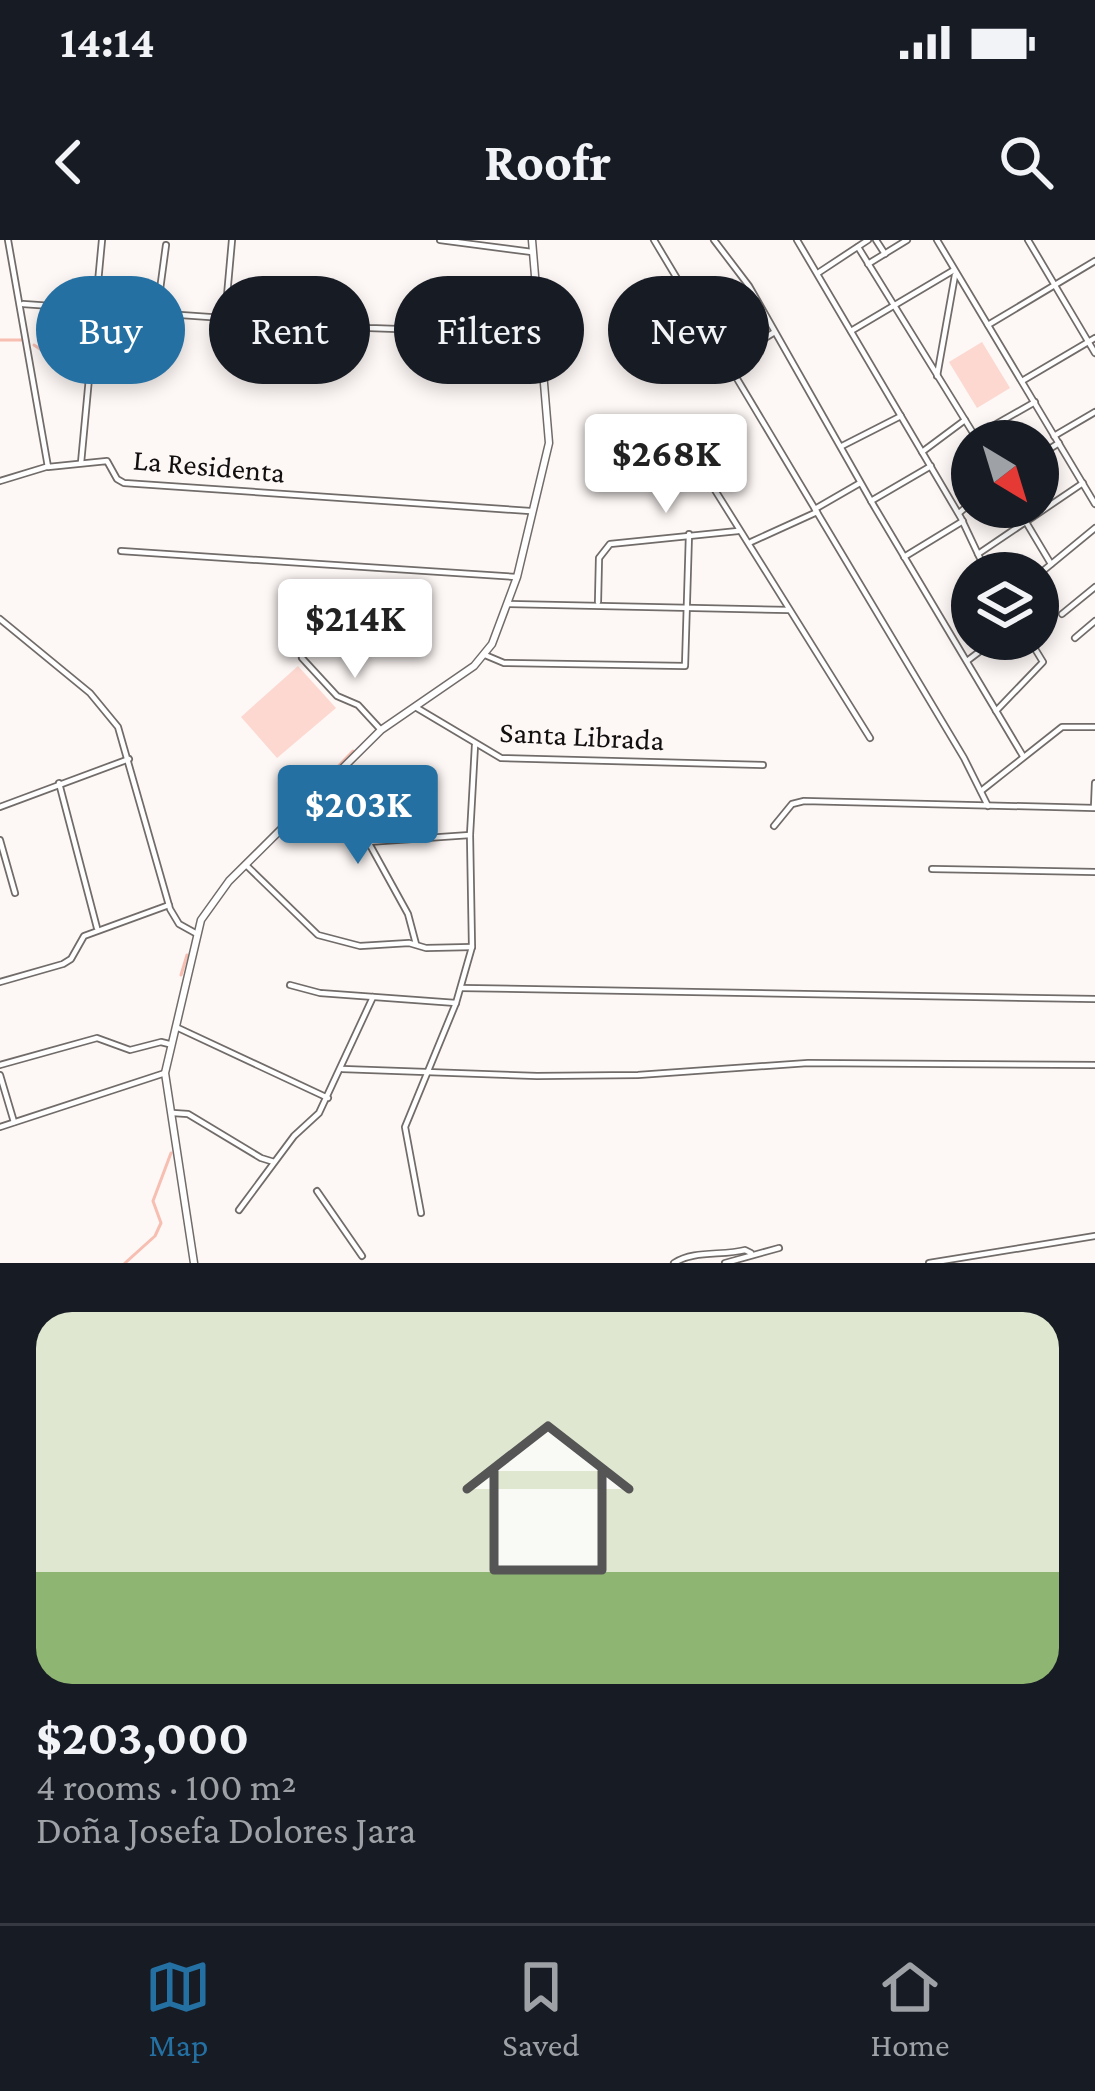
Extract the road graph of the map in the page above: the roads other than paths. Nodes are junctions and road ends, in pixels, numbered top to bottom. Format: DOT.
graph roads {
  1 [pos="8,240"];
  2 [pos="102,240"];
  3 [pos="232,240"];
  4 [pos="440,240"];
  5 [pos="532,240"];
  6 [pos="654,240"];
  7 [pos="714,240"];
  8 [pos="797,240"];
  9 [pos="872,240"];
  10 [pos="907,240"];
  11 [pos="937,240"];
  12 [pos="1028,240"];
  13 [pos="166,245"];
  14 [pos="858,247"];
  15 [pos="532,252"];
  16 [pos="885,254"];
  17 [pos="1095,261"];
  18 [pos="868,263"];
  19 [pos="955,270"];
  20 [pos="817,274"];
  21 [pos="98,276"];
  22 [pos="162,276"];
  23 [pos="229,276"];
  24 [pos="534,276"];
  25 [pos="676,276"];
  26 [pos="1053,286"];
  27 [pos="22,304"];
  28 [pos="36,305"];
  29 [pos="894,305"];
  30 [pos="988,325"];
  31 [pos="851,331"];
  32 [pos="775,332"];
  33 [pos="769,336"];
  34 [pos="1092,340"];
  35 [pos="1095,353"];
  36 [pos="938,376"];
  37 [pos="1022,381"];
  38 [pos="88,384"];
  39 [pos="543,384"];
  40 [pos="740,384"];
  41 [pos="1035,402"];
  42 [pos="1095,412"];
  43 [pos="901,416"];
  44 [pos="965,420"];
  45 [pos="1006,420"];
  46 [pos="1045,420"];
  47 [pos="951,430"];
  48 [pos="1059,437"];
  49 [pos="1059,444"];
  50 [pos="840,446"];
  51 [pos="922,452"];
  52 [pos="81,463"];
  53 [pos="931,466"];
  54 [pos="48,467"];
  55 [pos="703,471"];
  56 [pos="0,481"];
  57 [pos="860,482"];
  58 [pos="1083,484"];
  59 [pos="1059,499"];
  60 [pos="871,500"];
  61 [pos="951,501"];
  62 [pos="1095,504"];
  63 [pos="816,511"];
  64 [pos="536,512"];
  65 [pos="1095,527"];
  66 [pos="952,528"];
  67 [pos="1014,528"];
  68 [pos="738,531"];
  69 [pos="689,534"];
  70 [pos="750,542"];
  71 [pos="121,551"];
  72 [pos="981,552"];
  73 [pos="904,557"];
  74 [pos="1059,558"];
  75 [pos="518,578"];
  76 [pos="1095,587"];
  77 [pos="509,604"];
  78 [pos="598,604"];
  79 [pos="685,608"];
  80 [pos="790,610"];
  81 [pos="1062,614"];
  82 [pos="0,620"];
  83 [pos="1095,621"];
  84 [pos="1075,638"];
  85 [pos="485,655"];
  86 [pos="302,658"];
  87 [pos="1042,660"];
  88 [pos="966,661"];
  89 [pos="412,706"];
  90 [pos="996,711"];
  91 [pos="1095,727"];
  92 [pos="381,730"];
  93 [pos="870,739"];
  94 [pos="475,745"];
  95 [pos="1023,756"];
  96 [pos="129,759"];
  97 [pos="763,765"];
  98 [pos="333,778"];
  99 [pos="1095,782"];
  100 [pos="59,783"];
  101 [pos="981,790"];
  102 [pos="988,806"];
  103 [pos="0,807"];
  104 [pos="1094,808"];
  105 [pos="775,826"];
  106 [pos="470,835"];
  107 [pos="0,840"];
  108 [pos="368,842"];
  109 [pos="245,865"];
  110 [pos="932,869"];
  111 [pos="1095,872"];
  112 [pos="15,893"];
  113 [pos="169,904"];
  114 [pos="97,930"];
  115 [pos="197,934"];
  116 [pos="416,944"];
  117 [pos="472,947"];
  118 [pos="0,982"];
  119 [pos="290,985"];
  120 [pos="461,988"];
  121 [pos="374,997"];
  122 [pos="1095,999"];
  123 [pos="457,1003"];
  124 [pos="174,1026"];
  125 [pos="170,1044"];
  126 [pos="0,1065"];
  127 [pos="1095,1065"];
  128 [pos="342,1069"];
  129 [pos="426,1072"];
  130 [pos="165,1073"];
  131 [pos="0,1075"];
  132 [pos="328,1097"];
  133 [pos="172,1113"];
  134 [pos="14,1122"];
  135 [pos="0,1127"];
  136 [pos="274,1162"];
  137 [pos="317,1191"];
  138 [pos="239,1210"];
  139 [pos="422,1213"];
  140 [pos="1095,1236"];
  141 [pos="778,1248"];
  142 [pos="752,1253"];
  143 [pos="362,1256"];
  144 [pos="194,1263"];
  145 [pos="674,1263"];
  146 [pos="725,1263"];
  147 [pos="754,1263"];
  148 [pos="929,1263"];
  1 -- 27 [label="street"];
  2 -- 21 [label="street"];
  3 -- 23 [label="street"];
  4 -- 15 [label="street"];
  5 -- 15 [label="street"];
  6 -- 25 [label="street"];
  7 -- 32 [label="street"];
  8 -- 20 [label="street"];
  9 -- 14 [label="street"];
  9 -- 16 [label="street"];
  10 -- 16 [label="street"];
  11 -- 19 [label="street"];
  12 -- 26 [label="street"];
  13 -- 22 [label="street"];
  14 -- 18 [label="street"];
  14 -- 20 [label="street"];
  15 -- 24 [label="street"];
  16 -- 18 [label="street"];
  17 -- 26 [label="street"];
  18 -- 29 [label="street"];
  19 -- 29 [label="street"];
  19 -- 30 [label="street"];
  19 -- 36 [label="street"];
  20 -- 31 [label="street"];
  26 -- 30 [label="street"];
  26 -- 34 [label="street"];
  27 -- 28 [label="street"];
  27 -- 54 [label="street"];
  29 -- 31 [label="street"];
  29 -- 36 [label="street"];
  30 -- 37 [label="street"];
  31 -- 43 [label="street"];
  32 -- 33 [label="street"];
  32 -- 50 [label="street"];
  34 -- 35 [label="street"];
  34 -- 37 [label="street"];
  36 -- 44 [label="street"];
  37 -- 41 [label="street"];
  38 -- 52 [label="street"];
  39 -- 64 [label="street"];
  40 -- 63 [label="street"];
  41 -- 45 [label="street"];
  41 -- 46 [label="street"];
  42 -- 48 [label="street"];
  43 -- 50 [label="street"];
  43 -- 51 [label="street"];
  47 -- 51 [label="street"];
  49 -- 58 [label="street"];
  50 -- 57 [label="street"];
  51 -- 53 [label="street"];
  52 -- 54 [label="street, La Residenta"];
  52 -- 64 [label="street, La Residenta"];
  53 -- 60 [label="street"];
  53 -- 61 [label="street"];
  54 -- 56 [label="street, La Residenta"];
  55 -- 68 [label="street"];
  57 -- 60 [label="street"];
  57 -- 63 [label="street"];
  58 -- 59 [label="street"];
  58 -- 62 [label="street"];
  60 -- 73 [label="street"];
  63 -- 70 [label="street"];
  63 -- 101 [label="street"];
  64 -- 75 [label="street"];
  65 -- 74 [label="street"];
  66 -- 73 [label="street"];
  67 -- 72 [label="street"];
  68 -- 69 [label="street"];
  68 -- 70 [label="street"];
  69 -- 78 [label="street"];
  69 -- 79 [label="street"];
  70 -- 80 [label="street"];
  71 -- 75 [label="street"];
  73 -- 88 [label="street"];
  75 -- 77 [label="street"];
  76 -- 81 [label="street"];
  77 -- 78 [label="street"];
  77 -- 85 [label="street"];
  78 -- 79 [label="street"];
  79 -- 80 [label="street"];
  79 -- 85 [label="street"];
  80 -- 93 [label="street"];
  82 -- 96 [label="street"];
  83 -- 84 [label="street"];
  85 -- 89 [label="street"];
  86 -- 92 [label="street"];
  87 -- 90 [label="street"];
  88 -- 90 [label="street"];
  89 -- 92 [label="street"];
  89 -- 94 [label="street, Santa Librada"];
  90 -- 95 [label="street"];
  91 -- 95 [label="street"];
  92 -- 98 [label="street"];
  94 -- 97 [label="street, Santa Librada"];
  94 -- 106 [label="street"];
  95 -- 101 [label="street"];
  96 -- 100 [label="street"];
  96 -- 113 [label="street"];
  98 -- 108 [label="street"];
  98 -- 109 [label="street"];
  99 -- 104 [label="street"];
  100 -- 103 [label="street"];
  100 -- 114 [label="street"];
  101 -- 102 [label="street"];
  102 -- 104 [label="street"];
  102 -- 105 [label="street"];
  106 -- 108 [label="street"];
  106 -- 117 [label="street"];
  107 -- 112 [label="street"];
  108 -- 116 [label="street"];
  109 -- 115 [label="street"];
  109 -- 116 [label="street"];
  110 -- 111 [label="street"];
  113 -- 114 [label="street"];
  113 -- 115 [label="street"];
  114 -- 118 [label="street"];
  115 -- 124 [label="street"];
  116 -- 117 [label="street"];
  117 -- 120 [label="street"];
  119 -- 121 [label="street"];
  120 -- 122 [label="street"];
  120 -- 123 [label="street"];
  121 -- 123 [label="street"];
  121 -- 128 [label="street"];
  123 -- 129 [label="street"];
  124 -- 125 [label="street"];
  124 -- 132 [label="street"];
  125 -- 126 [label="street"];
  125 -- 130 [label="street"];
  127 -- 129 [label="street"];
  128 -- 129 [label="street"];
  128 -- 132 [label="street"];
  129 -- 139 [label="street"];
  130 -- 133 [label="street"];
  130 -- 134 [label="street"];
  131 -- 134 [label="street"];
  132 -- 136 [label="street"];
  133 -- 136 [label="street"];
  133 -- 144 [label="street"];
  134 -- 135 [label="street"];
  136 -- 138 [label="street"];
  137 -- 143 [label="street"];
  140 -- 148 [label="street"];
  141 -- 142 [label="street"];
  142 -- 145 [label="street"];
  142 -- 146 [label="street"];
  142 -- 147 [label="street"];
}
